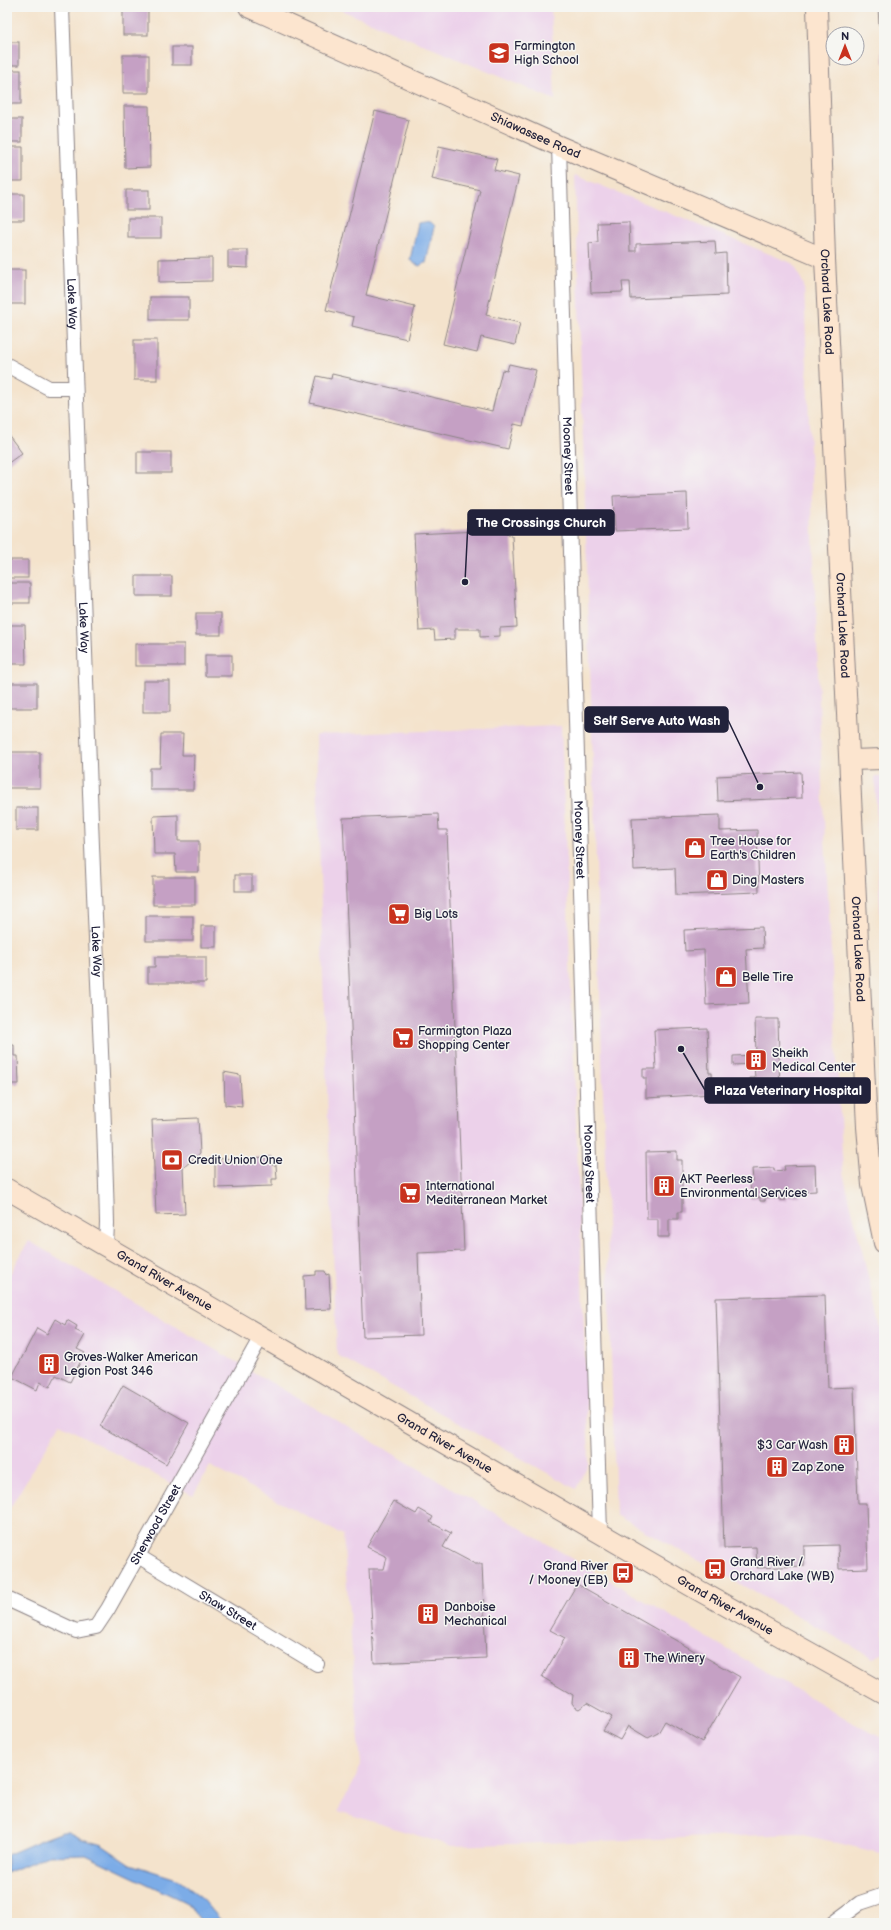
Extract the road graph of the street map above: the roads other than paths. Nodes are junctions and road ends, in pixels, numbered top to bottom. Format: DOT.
graph roads {
  1 [pos="62,7"];
  2 [pos="249,7"];
  3 [pos="817,7"];
  4 [pos="559,146"];
  5 [pos="825,259"];
  6 [pos="7,365"];
  7 [pos="74,388"];
  8 [pos="884,759"];
  9 [pos="850,760"];
  10 [pos="7,1189"];
  11 [pos="884,1243"];
  12 [pos="106,1247"];
  13 [pos="261,1337"];
  14 [pos="600,1533"];
  15 [pos="138,1556"];
  16 [pos="7,1599"];
  17 [pos="317,1664"];
  18 [pos="884,1694"];
  19 [pos="884,1895"];
  20 [pos="833,1923"];
  1 -- 7 [label="street, Lake Way"];
  2 -- 4 [label="main road, Shiawassee Road"];
  3 -- 5 [label="main road, Orchard Lake Road"];
  4 -- 5 [label="main road, Shiawassee Road"];
  4 -- 14 [label="street, Mooney Street"];
  5 -- 9 [label="main road, Orchard Lake Road"];
  6 -- 7 [label="street"];
  7 -- 12 [label="street, Lake Way"];
  8 -- 9 [label="main road"];
  9 -- 11 [label="main road, Orchard Lake Road"];
  10 -- 12 [label="main road, Grand River Avenue"];
  12 -- 13 [label="main road, Grand River Avenue"];
  13 -- 14 [label="main road, Grand River Avenue"];
  13 -- 15 [label="street, Sherwood Street"];
  14 -- 18 [label="main road, Grand River Avenue"];
  15 -- 16 [label="street, Sherwood Street"];
  15 -- 17 [label="street, Shaw Street"];
  19 -- 20 [label="street"];
}
